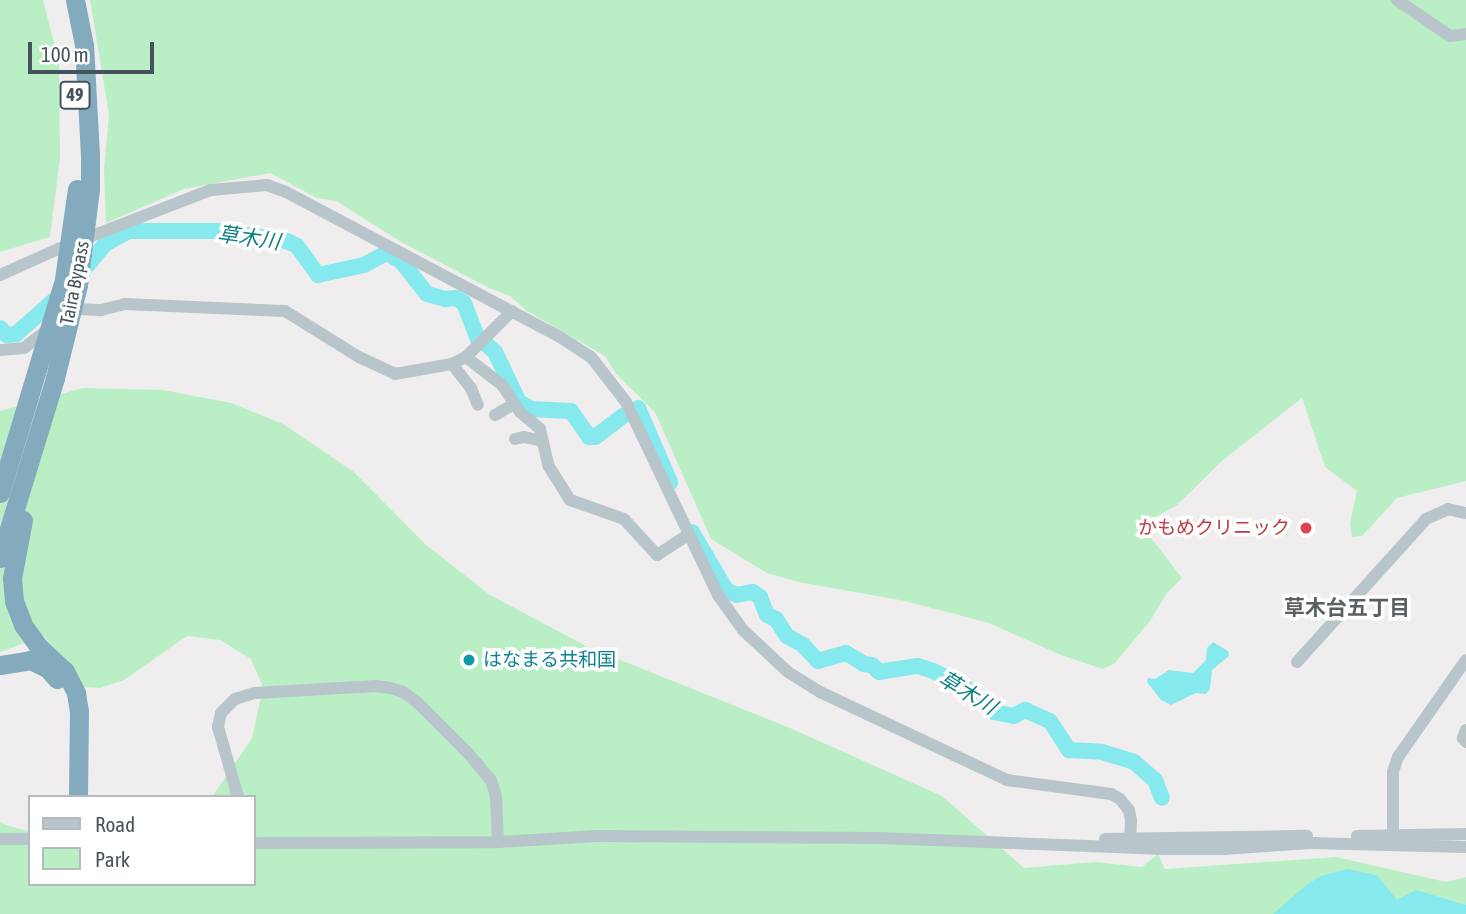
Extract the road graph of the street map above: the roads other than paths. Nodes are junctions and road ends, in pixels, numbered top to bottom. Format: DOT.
graph roads {
  1 [pos="61,0"];
  2 [pos="75,0"];
  3 [pos="1397,0"];
  4 [pos="1466,34"];
  5 [pos="84,190"];
  6 [pos="0,275"];
  7 [pos="512,311"];
  8 [pos="0,350"];
  9 [pos="466,357"];
  10 [pos="452,364"];
  11 [pos="48,380"];
  12 [pos="514,404"];
  13 [pos="478,405"];
  14 [pos="495,415"];
  15 [pos="546,436"];
  16 [pos="515,439"];
  17 [pos="18,441"];
  18 [pos="0,477"];
  19 [pos="0,493"];
  20 [pos="1466,513"];
  21 [pos="688,535"];
  22 [pos="0,558"];
  23 [pos="1466,660"];
  24 [pos="1297,662"];
  25 [pos="0,665"];
  26 [pos="1466,730"];
  27 [pos="1466,742"];
  28 [pos="70,795"];
  29 [pos="78,795"];
  30 [pos="237,795"];
  31 [pos="1466,834"];
  32 [pos="0,839"];
  33 [pos="28,839"];
  34 [pos="1393,841"];
  35 [pos="498,842"];
  36 [pos="256,843"];
  37 [pos="1130,843"];
  38 [pos="1466,847"];
  1 -- 5 [label="highway, Taira Bypass / 49"];
  2 -- 5 [label="highway, Taira Bypass / 49"];
  3 -- 4 [label="street"];
  5 -- 11 [label="highway, Taira Bypass / 49"];
  6 -- 7 [label="street"];
  7 -- 9 [label="street"];
  7 -- 21 [label="street"];
  8 -- 10 [label="street"];
  9 -- 10 [label="street"];
  9 -- 12 [label="street"];
  10 -- 13 [label="street"];
  11 -- 17 [label="highway, Taira Bypass / 49"];
  11 -- 22 [label="highway, Taira Bypass / 49"];
  11 -- 29 [label="highway"];
  12 -- 14 [label="street"];
  12 -- 15 [label="street"];
  15 -- 16 [label="street"];
  15 -- 21 [label="street"];
  17 -- 18 [label="highway"];
  17 -- 19 [label="highway, Taira Bypass / 49"];
  20 -- 24 [label="street"];
  21 -- 37 [label="street"];
  23 -- 34 [label="street"];
  25 -- 28 [label="highway"];
  26 -- 27 [label="street"];
  30 -- 35 [label="street"];
  31 -- 34 [label="street"];
  32 -- 33 [label="street"];
  34 -- 37 [label="street"];
  34 -- 38 [label="street"];
  35 -- 36 [label="street"];
  35 -- 37 [label="street"];
}
